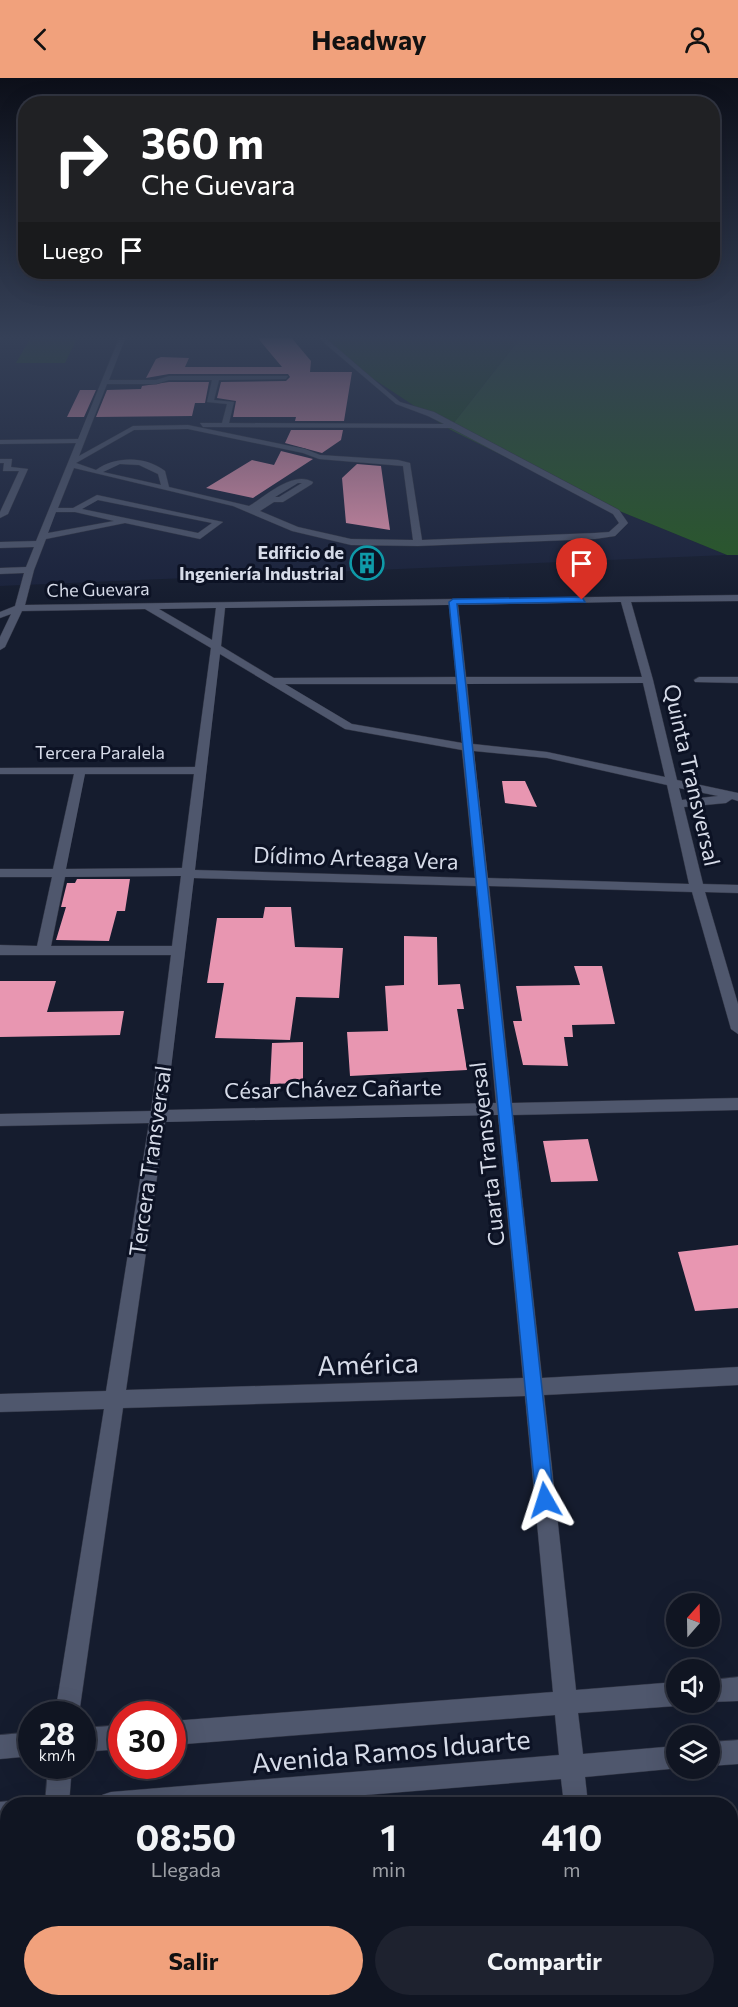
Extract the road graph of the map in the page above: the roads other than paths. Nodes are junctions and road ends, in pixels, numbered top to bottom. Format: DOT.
graph roads {
  1 [pos="87,426"];
  2 [pos="200,426"];
  3 [pos="454,426"];
  4 [pos="188,427"];
  5 [pos="0,442"];
  6 [pos="80,444"];
  7 [pos="0,448"];
  8 [pos="0,461"];
  9 [pos="72,463"];
  10 [pos="3,469"];
  11 [pos="97,473"];
  12 [pos="113,475"];
  13 [pos="63,486"];
  14 [pos="165,487"];
  15 [pos="53,510"];
  16 [pos="75,510"];
  17 [pos="252,510"];
  18 [pos="0,515"];
  19 [pos="129,521"];
  20 [pos="41,541"];
  21 [pos="418,543"];
  22 [pos="0,545"];
  23 [pos="29,570"];
  24 [pos="0,571"];
  25 [pos="738,598"];
  26 [pos="625,599"];
  27 [pos="453,602"];
  28 [pos="221,605"];
  29 [pos="147,606"];
  30 [pos="19,608"];
  31 [pos="0,615"];
  32 [pos="216,646"];
  33 [pos="0,647"];
  34 [pos="699,680"];
  35 [pos="738,680"];
  36 [pos="274,681"];
  37 [pos="648,681"];
  38 [pos="461,682"];
  39 [pos="467,747"];
  40 [pos="201,770"];
  41 [pos="0,771"];
  42 [pos="80,771"];
  43 [pos="674,784"];
  44 [pos="738,798"];
  45 [pos="678,804"];
  46 [pos="61,872"];
  47 [pos="0,873"];
  48 [pos="188,873"];
  49 [pos="482,882"];
  50 [pos="697,888"];
  51 [pos="738,889"];
  52 [pos="43,949"];
  53 [pos="0,950"];
  54 [pos="178,951"];
  55 [pos="738,1029"];
  56 [pos="738,1104"];
  57 [pos="505,1109"];
  58 [pos="158,1115"];
  59 [pos="0,1120"];
  60 [pos="738,1376"];
  61 [pos="533,1387"];
  62 [pos="113,1400"];
  63 [pos="0,1403"];
  64 [pos="738,1689"];
  65 [pos="720,1690"];
  66 [pos="666,1695"];
  67 [pos="69,1701"];
  68 [pos="566,1701"];
  69 [pos="186,1732"];
  70 [pos="18,1745"];
  71 [pos="0,1747"];
  72 [pos="738,1752"];
  73 [pos="720,1753"];
  74 [pos="666,1759"];
  75 [pos="572,1767"];
  76 [pos="59,1779"];
  77 [pos="58,1797"];
  78 [pos="198,1797"];
  79 [pos="575,1797"];
  1 -- 6 [label="street"];
  2 -- 4 [label="street"];
  3 -- 21 [label="street"];
  4 -- 9 [label="street"];
  4 -- 21 [label="street"];
  5 -- 6 [label="street"];
  6 -- 7 [label="street"];
  6 -- 9 [label="street"];
  8 -- 10 [label="street"];
  9 -- 11 [label="street"];
  9 -- 13 [label="street"];
  10 -- 18 [label="street"];
  11 -- 12 [label="street"];
  11 -- 14 [label="street"];
  12 -- 13 [label="street"];
  12 -- 14 [label="street"];
  13 -- 15 [label="street"];
  14 -- 17 [label="street"];
  15 -- 16 [label="street"];
  15 -- 20 [label="street"];
  16 -- 19 [label="street"];
  16 -- 19 [label="street"];
  17 -- 17 [label="street"];
  17 -- 21 [label="street"];
  19 -- 20 [label="street"];
  20 -- 22 [label="street"];
  20 -- 23 [label="street"];
  23 -- 24 [label="street"];
  23 -- 30 [label="street"];
  25 -- 26 [label="street, Che Guevara"];
  26 -- 27 [label="street, Che Guevara"];
  26 -- 37 [label="street, Quinta Transversal"];
  27 -- 28 [label="street, Che Guevara"];
  27 -- 38 [label="street, Cuarta Transversal"];
  28 -- 29 [label="street, Che Guevara"];
  28 -- 32 [label="street, Tercera Transversal"];
  29 -- 30 [label="street, Che Guevara"];
  29 -- 32 [label="street"];
  30 -- 31 [label="street, Che Guevara"];
  30 -- 33 [label="street"];
  32 -- 36 [label="street"];
  32 -- 40 [label="street, Tercera Transversal"];
  34 -- 35 [label="street"];
  36 -- 38 [label="street"];
  36 -- 39 [label="street"];
  37 -- 38 [label="street"];
  37 -- 43 [label="street, Quinta Transversal"];
  38 -- 39 [label="street, Cuarta Transversal"];
  39 -- 43 [label="street"];
  39 -- 49 [label="street, Cuarta Transversal"];
  40 -- 42 [label="street, Tercera Paralela"];
  40 -- 48 [label="street, Tercera Transversal"];
  41 -- 42 [label="street, Tercera Paralela"];
  42 -- 46 [label="street"];
  43 -- 44 [label="street"];
  43 -- 45 [label="street, Quinta Transversal"];
  44 -- 45 [label="street"];
  45 -- 50 [label="street, Quinta Transversal"];
  46 -- 47 [label="street, Dídimo Arteaga Vera"];
  46 -- 48 [label="street, Dídimo Arteaga Vera"];
  46 -- 52 [label="street"];
  48 -- 49 [label="street, Dídimo Arteaga Vera"];
  48 -- 54 [label="street, Tercera Transversal"];
  49 -- 50 [label="street, Dídimo Arteaga Vera"];
  49 -- 57 [label="street, Cuarta Transversal"];
  50 -- 51 [label="street, Dídimo Arteaga Vera"];
  50 -- 55 [label="street, Quinta Transversal"];
  52 -- 53 [label="street"];
  52 -- 54 [label="street"];
  54 -- 58 [label="street, Tercera Transversal"];
  56 -- 57 [label="street, César Chávez Cañarte"];
  57 -- 58 [label="street, César Chávez Cañarte"];
  57 -- 61 [label="street, Cuarta Transversal"];
  58 -- 59 [label="street, César Chávez Cañarte"];
  58 -- 62 [label="street, Tercera Transversal"];
  60 -- 61 [label="street, América"];
  61 -- 62 [label="street, América"];
  61 -- 68 [label="street, Cuarta Transversal"];
  62 -- 63 [label="street, América"];
  62 -- 67 [label="street, Tercera Transversal"];
  64 -- 65 [label="street"];
  66 -- 68 [label="street, Avenida Ramos Iduarte"];
  68 -- 69 [label="street, Avenida Ramos Iduarte"];
  68 -- 75 [label="street, Cuarta Transversal"];
  70 -- 71 [label="street"];
  72 -- 73 [label="street"];
  74 -- 75 [label="street, Avenida Ramos Iduarte"];
  75 -- 78 [label="street, Avenida Ramos Iduarte"];
  75 -- 79 [label="street, Cuarta Transversal"];
  76 -- 77 [label="street"];
}
